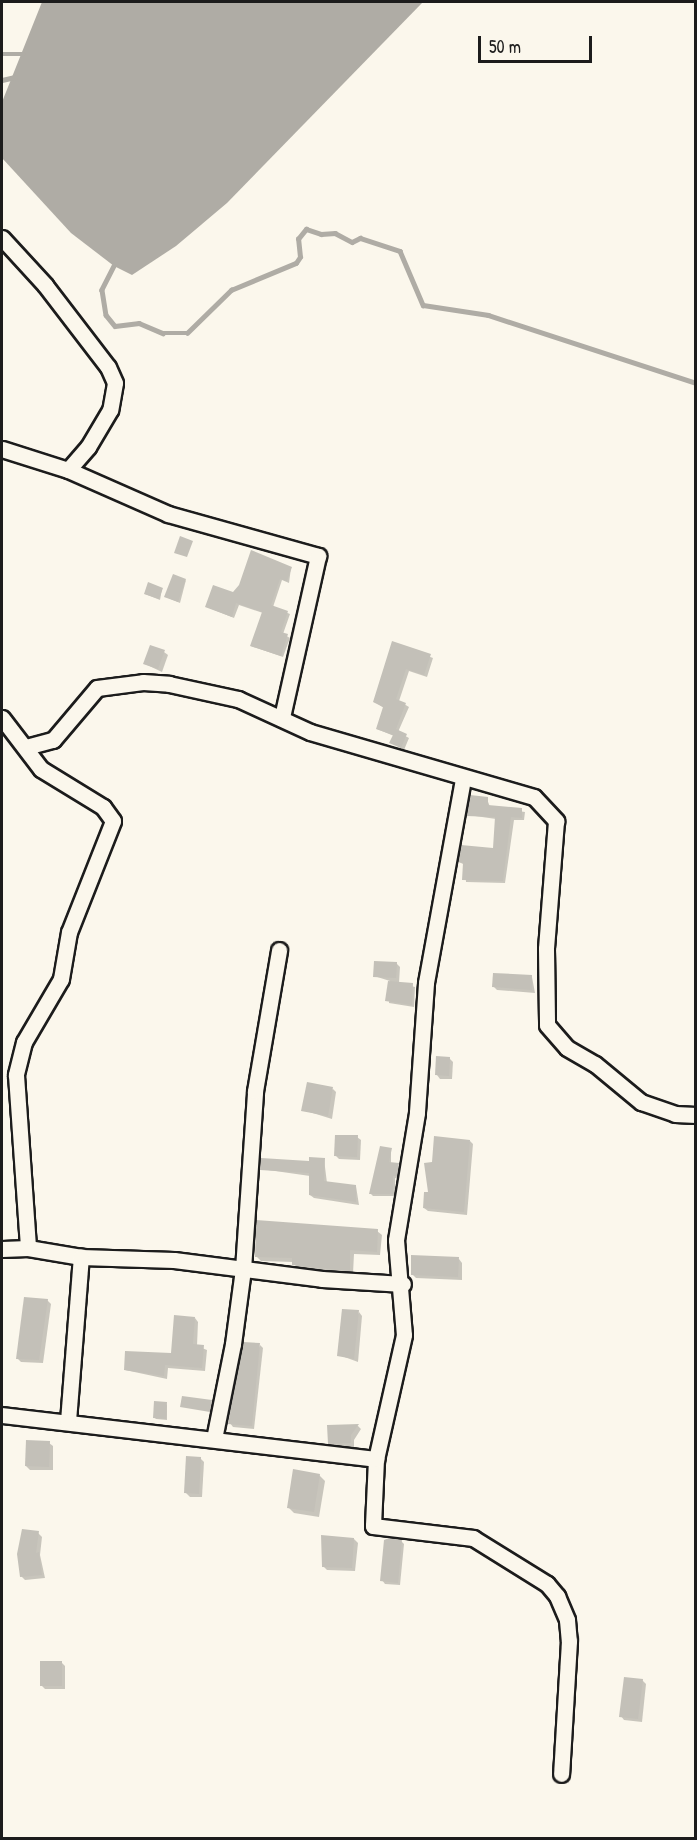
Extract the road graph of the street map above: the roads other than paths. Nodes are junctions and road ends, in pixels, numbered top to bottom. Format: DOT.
graph roads {
  1 [pos="2,237"];
  2 [pos="2,449"];
  3 [pos="68,470"];
  4 [pos="282,717"];
  5 [pos="2,718"];
  6 [pos="26,747"];
  7 [pos="463,779"];
  8 [pos="279,950"];
  9 [pos="696,1114"];
  10 [pos="28,1248"];
  11 [pos="2,1249"];
  12 [pos="81,1257"];
  13 [pos="243,1269"];
  14 [pos="402,1284"];
  15 [pos="2,1415"];
  16 [pos="68,1421"];
  17 [pos="214,1439"];
  18 [pos="376,1459"];
  19 [pos="561,1774"];
  1 -- 3 [label="street"];
  2 -- 3 [label="street"];
  3 -- 4 [label="street"];
  4 -- 6 [label="street"];
  4 -- 7 [label="street"];
  5 -- 6 [label="street"];
  6 -- 10 [label="street"];
  7 -- 9 [label="street"];
  7 -- 14 [label="street"];
  8 -- 13 [label="street"];
  10 -- 11 [label="street"];
  10 -- 12 [label="street"];
  12 -- 13 [label="street"];
  12 -- 16 [label="street"];
  13 -- 14 [label="street"];
  13 -- 17 [label="street"];
  14 -- 18 [label="street"];
  15 -- 16 [label="street"];
  16 -- 17 [label="street"];
  17 -- 18 [label="street"];
  18 -- 19 [label="street"];
}
